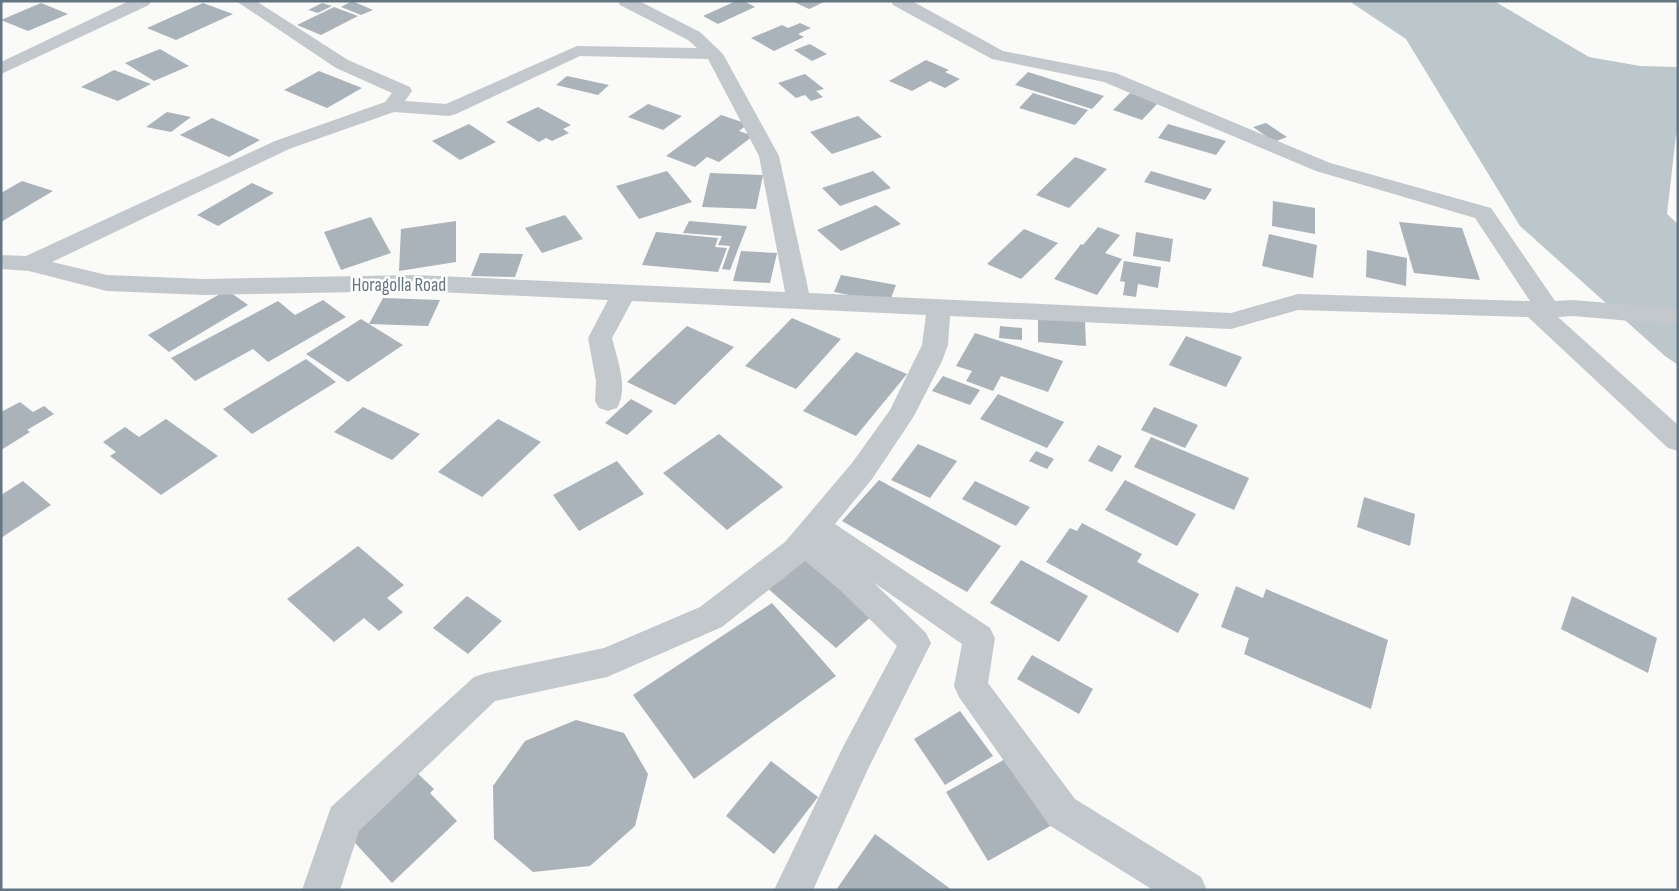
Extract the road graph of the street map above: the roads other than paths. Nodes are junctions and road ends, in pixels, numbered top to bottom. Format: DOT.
graph roads {
  1 [pos="143,1"];
  2 [pos="244,1"];
  3 [pos="626,1"];
  4 [pos="899,1"];
  5 [pos="714,54"];
  6 [pos="1,69"];
  7 [pos="392,106"];
  8 [pos="1,262"];
  9 [pos="29,264"];
  10 [pos="624,293"];
  11 [pos="799,301"];
  12 [pos="939,307"];
  13 [pos="1541,310"];
  14 [pos="1678,317"];
  15 [pos="608,401"];
  16 [pos="1678,441"];
  17 [pos="809,534"];
  18 [pos="321,890"];
  19 [pos="793,890"];
  20 [pos="1188,890"];
  1 -- 6 [label="street"];
  2 -- 7 [label="street"];
  3 -- 5 [label="street"];
  4 -- 13 [label="street"];
  5 -- 7 [label="street"];
  5 -- 11 [label="street"];
  7 -- 9 [label="street"];
  8 -- 9 [label="street, Horagolla Road"];
  9 -- 10 [label="street, Horagolla Road"];
  10 -- 11 [label="street, Horagolla Road"];
  10 -- 15 [label="street"];
  11 -- 12 [label="street, Horagolla Road"];
  12 -- 13 [label="street, Horagolla Road"];
  12 -- 17 [label="street"];
  13 -- 14 [label="street, Horagolla Road"];
  13 -- 16 [label="street"];
  17 -- 18 [label="street"];
  17 -- 19 [label="street"];
  17 -- 20 [label="street"];
}
